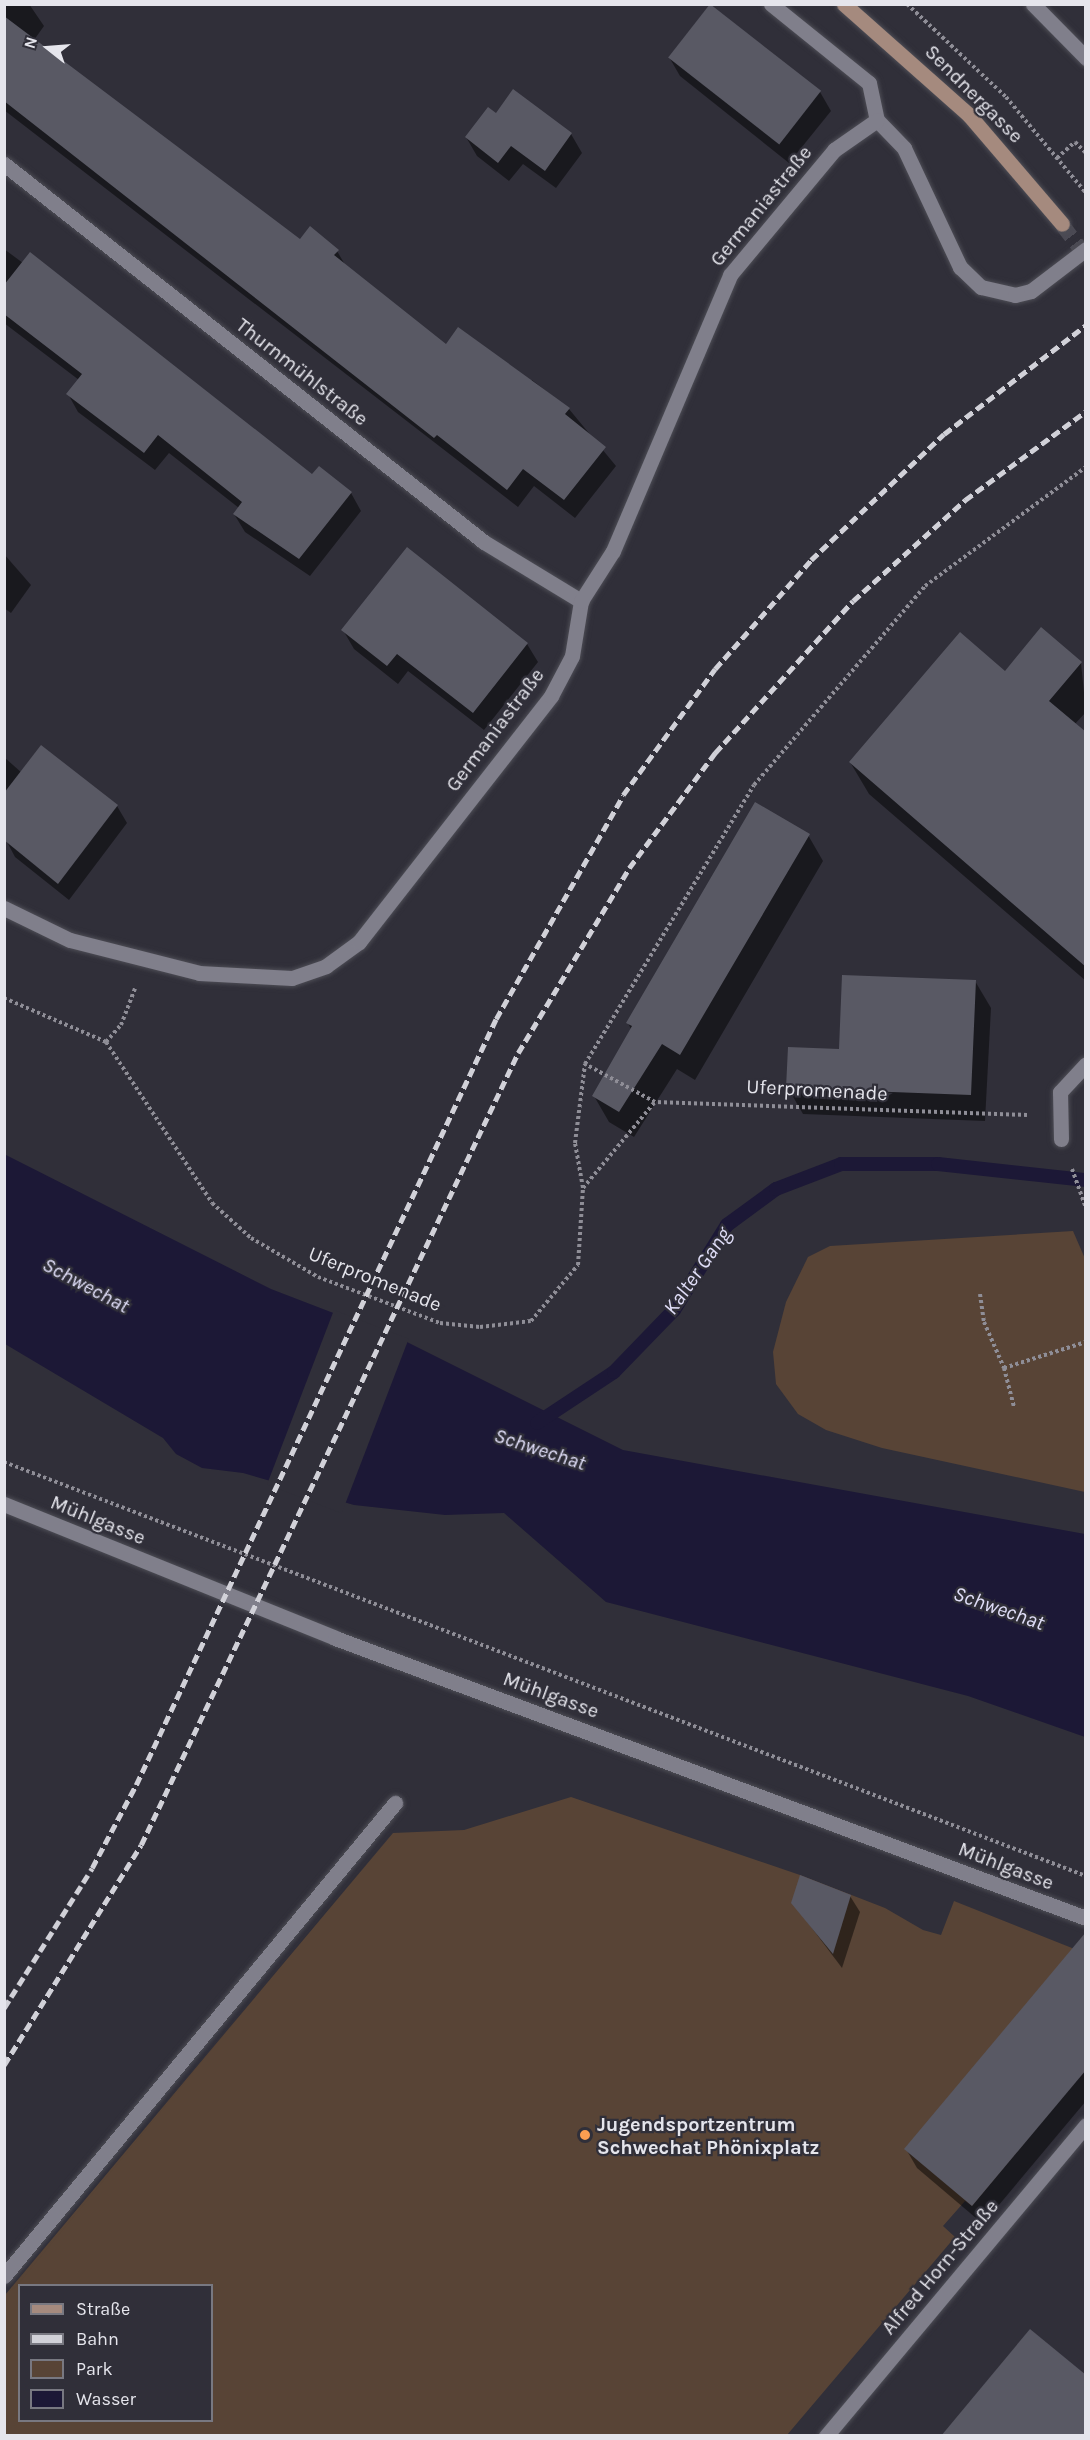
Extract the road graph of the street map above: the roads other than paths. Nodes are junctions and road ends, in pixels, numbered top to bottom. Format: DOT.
graph roads {
  1 [pos="771,4"];
  2 [pos="844,4"];
  3 [pos="1033,4"];
  4 [pos="1086,58"];
  5 [pos="877,120"];
  6 [pos="4,164"];
  7 [pos="1062,224"];
  8 [pos="1086,249"];
  9 [pos="581,601"];
  10 [pos="4,908"];
  11 [pos="1086,1064"];
  12 [pos="1061,1139"];
  13 [pos="4,1504"];
  14 [pos="395,1803"];
  15 [pos="1086,1918"];
  16 [pos="1086,2126"];
  17 [pos="4,2276"];
  18 [pos="826,2436"];
  1 -- 5 [label="street"];
  2 -- 7 [label="street, Sendnergasse"];
  3 -- 4 [label="street"];
  5 -- 8 [label="street"];
  5 -- 9 [label="street, Germaniastraße"];
  6 -- 9 [label="street, Thurnmühlstraße"];
  9 -- 10 [label="street, Germaniastraße"];
  11 -- 12 [label="street"];
  13 -- 15 [label="street, Mühlgasse"];
  14 -- 17 [label="street"];
  16 -- 18 [label="street, Alfred Horn-Straße"];
}
